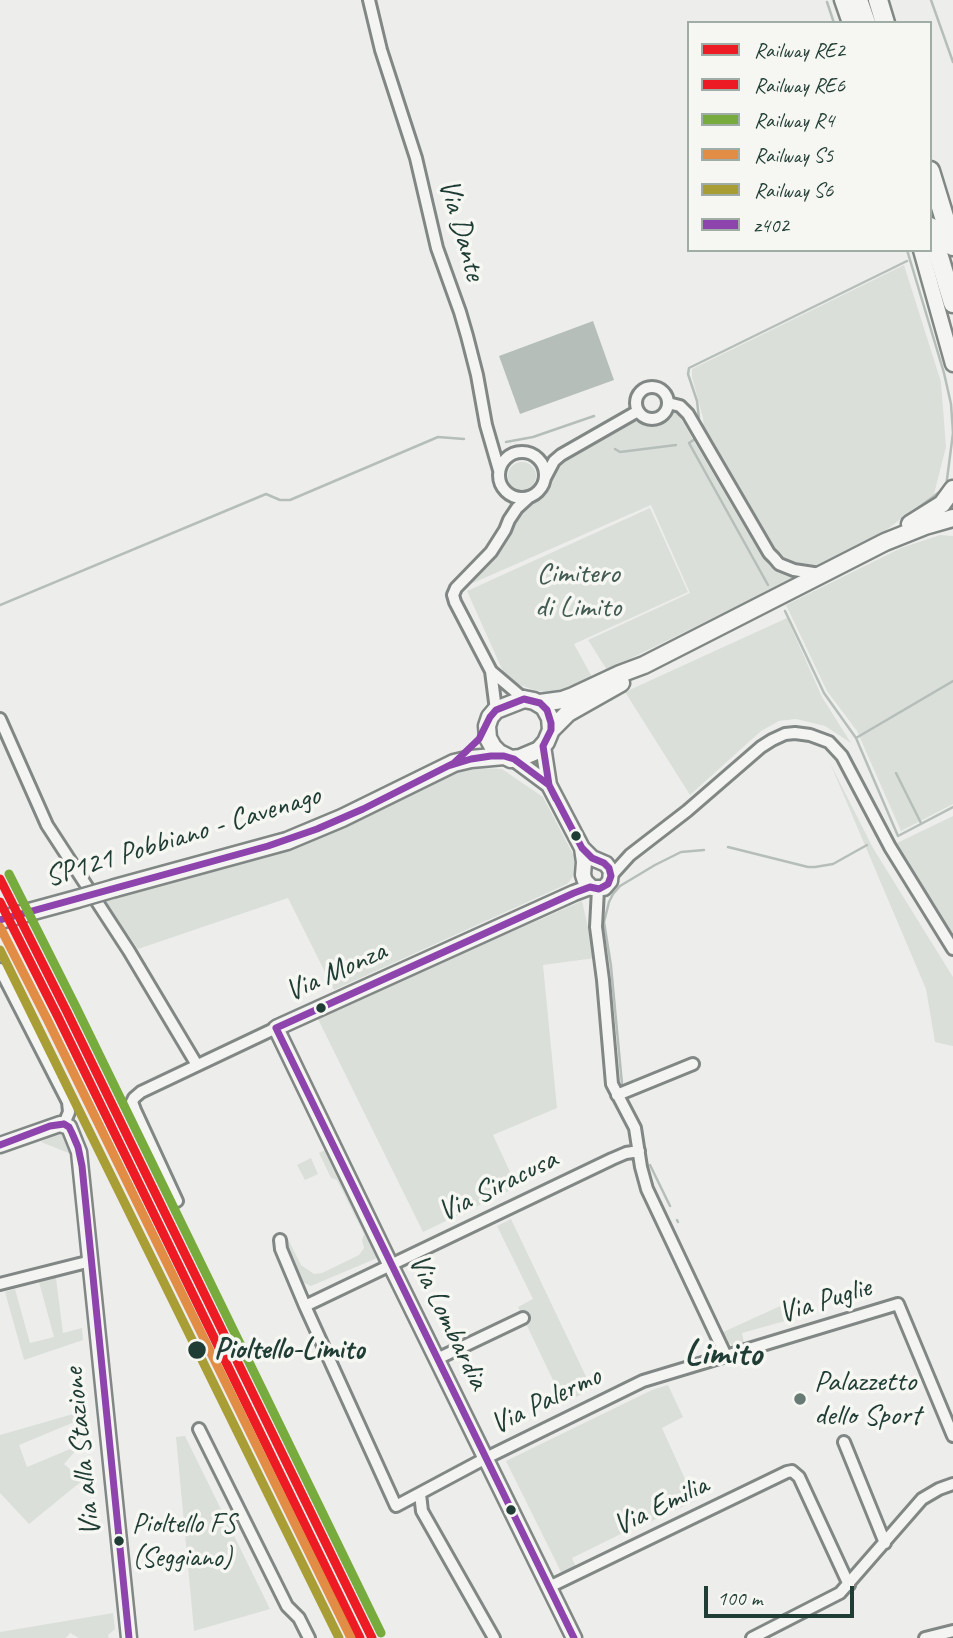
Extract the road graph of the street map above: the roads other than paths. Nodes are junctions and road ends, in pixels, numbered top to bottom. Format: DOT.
graph roads {
  1 [pos="369,0"];
  2 [pos="842,0"];
  3 [pos="858,0"];
  4 [pos="878,0"];
  5 [pos="849,21"];
  6 [pos="865,21"];
  7 [pos="884,21"];
  8 [pos="932,178"];
  9 [pos="932,234"];
  10 [pos="953,246"];
  11 [pos="922,252"];
  12 [pos="953,303"];
  13 [pos="953,364"];
  14 [pos="668,403"];
  15 [pos="638,411"];
  16 [pos="486,425"];
  17 [pos="512,454"];
  18 [pos="561,455"];
  19 [pos="536,457"];
  20 [pos="499,470"];
  21 [pos="545,478"];
  22 [pos="953,489"];
  23 [pos="508,494"];
  24 [pos="528,498"];
  25 [pos="953,518"];
  26 [pos="509,520"];
  27 [pos="885,542"];
  28 [pos="823,574"];
  29 [pos="644,665"];
  30 [pos="491,671"];
  31 [pos="532,701"];
  32 [pos="496,710"];
  33 [pos="0,719"];
  34 [pos="487,726"];
  35 [pos="551,730"];
  36 [pos="543,746"];
  37 [pos="509,757"];
  38 [pos="454,763"];
  39 [pos="549,785"];
  40 [pos="596,875"];
  41 [pos="0,920"];
  42 [pos="953,949"];
  43 [pos="0,969"];
  44 [pos="276,1028"];
  45 [pos="693,1064"];
  46 [pos="197,1065"];
  47 [pos="617,1095"];
  48 [pos="64,1124"];
  49 [pos="0,1145"];
  50 [pos="639,1152"];
  51 [pos="177,1201"];
  52 [pos="280,1240"];
  53 [pos="91,1261"];
  54 [pos="391,1266"];
  55 [pos="0,1284"];
  56 [pos="305,1306"];
  57 [pos="523,1318"];
  58 [pos="726,1356"];
  59 [pos="437,1359"];
  60 [pos="199,1429"];
  61 [pos="953,1436"];
  62 [pos="844,1443"];
  63 [pos="486,1458"];
  64 [pos="953,1484"];
  65 [pos="420,1493"];
  66 [pos="885,1543"];
  67 [pos="849,1585"];
  68 [pos="549,1587"];
  69 [pos="953,1631"];
  70 [pos="758,1637"];
  71 [pos="129,1638"];
  72 [pos="309,1638"];
  73 [pos="494,1638"];
  74 [pos="574,1638"];
  75 [pos="925,1638"];
  1 -- 16 [label="street, Via Dante"];
  2 -- 5 [label="street"];
  3 -- 6 [label="highway"];
  4 -- 7 [label="highway"];
  8 -- 10 [label="highway"];
  9 -- 12 [label="highway"];
  11 -- 13 [label="street"];
  14 -- 15 [label="street"];
  14 -- 15 [label="street"];
  14 -- 28 [label="street"];
  15 -- 18 [label="street"];
  16 -- 17 [label="street"];
  16 -- 20 [label="street, Via Dante"];
  17 -- 19 [label="street"];
  17 -- 20 [label="street"];
  18 -- 19 [label="street"];
  18 -- 21 [label="street"];
  19 -- 21 [label="street"];
  20 -- 23 [label="street"];
  21 -- 24 [label="street"];
  22 -- 27 [label="main road"];
  23 -- 24 [label="street"];
  23 -- 26 [label="street"];
  24 -- 26 [label="street"];
  25 -- 27 [label="main road"];
  26 -- 30 [label="street"];
  27 -- 28 [label="main road"];
  28 -- 29 [label="main road"];
  29 -- 31 [label="main road"];
  29 -- 35 [label="main road"];
  30 -- 31 [label="street"];
  30 -- 32 [label="street"];
  31 -- 32 [label="main road"];
  31 -- 35 [label="main road"];
  32 -- 34 [label="main road"];
  33 -- 46 [label="street"];
  34 -- 37 [label="main road"];
  34 -- 38 [label="main road, SP121 Pobbiano - Cavenago"];
  35 -- 36 [label="main road"];
  36 -- 37 [label="main road"];
  36 -- 39 [label="street"];
  37 -- 38 [label="main road, SP121 Pobbiano - Cavenago"];
  37 -- 39 [label="street"];
  38 -- 41 [label="main road, SP121 Pobbiano - Cavenago, bridge"];
  39 -- 40 [label="street"];
  40 -- 42 [label="street, Via Monza"];
  40 -- 44 [label="street, Via Monza"];
  40 -- 47 [label="street"];
  43 -- 48 [label="street"];
  44 -- 46 [label="street, Via Monza"];
  44 -- 54 [label="street, Via Lombardia"];
  45 -- 47 [label="street"];
  46 -- 51 [label="street, Via Monza"];
  47 -- 50 [label="street"];
  48 -- 49 [label="street"];
  48 -- 53 [label="street, Via alla Stazione"];
  50 -- 54 [label="street, Via Siracusa"];
  50 -- 58 [label="street"];
  52 -- 56 [label="street"];
  53 -- 55 [label="street"];
  53 -- 71 [label="street, Via alla Stazione"];
  54 -- 56 [label="street, Via Siracusa"];
  54 -- 59 [label="street, Via Lombardia"];
  56 -- 65 [label="street, Via Palermo"];
  57 -- 59 [label="street"];
  58 -- 61 [label="street, Via Puglie"];
  58 -- 63 [label="street, Via Palermo"];
  59 -- 63 [label="street, Via Lombardia"];
  60 -- 72 [label="street"];
  62 -- 66 [label="street"];
  63 -- 65 [label="street, Via Palermo"];
  63 -- 68 [label="street, Via Lombardia"];
  64 -- 66 [label="street"];
  65 -- 73 [label="street"];
  66 -- 67 [label="street"];
  67 -- 68 [label="street, Via Emilia"];
  67 -- 70 [label="street"];
  68 -- 74 [label="street, Via Lombardia"];
  69 -- 75 [label="street"];
}
